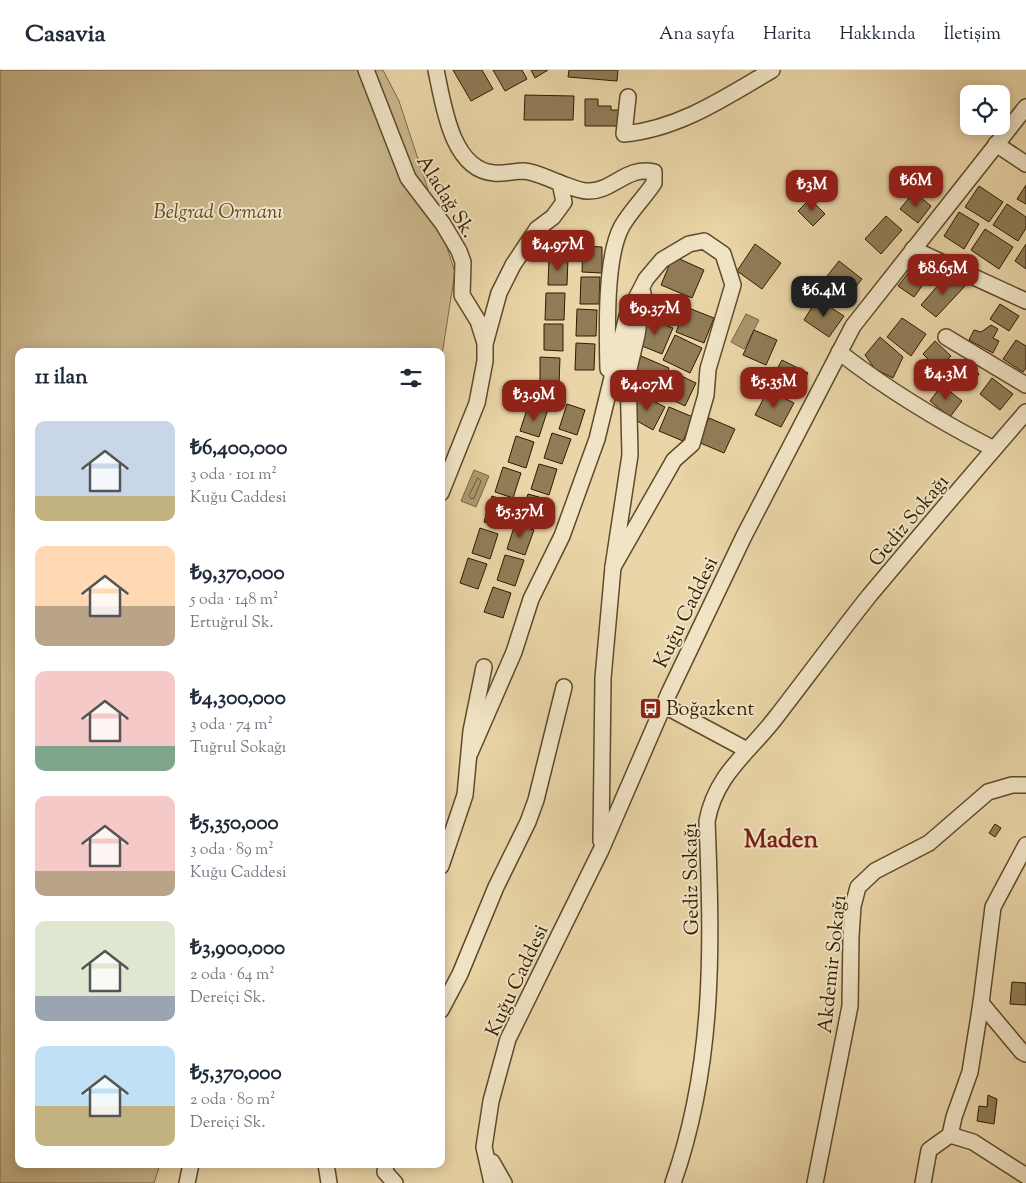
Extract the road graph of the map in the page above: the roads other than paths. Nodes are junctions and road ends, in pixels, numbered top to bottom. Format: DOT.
graph roads {
  1 [pos="366,70"];
  2 [pos="436,70"];
  3 [pos="772,70"];
  4 [pos="628,97"];
  5 [pos="1026,107"];
  6 [pos="996,144"];
  7 [pos="1026,164"];
  8 [pos="560,183"];
  9 [pos="913,249"];
  10 [pos="646,279"];
  11 [pos="1026,301"];
  12 [pos="946,337"];
  13 [pos="485,344"];
  14 [pos="840,352"];
  15 [pos="608,385"];
  16 [pos="1026,385"];
  17 [pos="1026,412"];
  18 [pos="994,449"];
  19 [pos="445,483"];
  20 [pos="613,567"];
  21 [pos="484,667"];
  22 [pos="564,686"];
  23 [pos="664,705"];
  24 [pos="747,750"];
  25 [pos="470,753"];
  26 [pos="1026,784"];
  27 [pos="1026,845"];
  28 [pos="600,850"];
  29 [pos="445,854"];
  30 [pos="445,1002"];
  31 [pos="982,1002"];
  32 [pos="1026,1054"];
  33 [pos="950,1135"];
  34 [pos="484,1148"];
  35 [pos="190,1168"];
  36 [pos="327,1168"];
  37 [pos="386,1168"];
  38 [pos="1026,1176"];
  39 [pos="187,1183"];
  40 [pos="329,1183"];
  41 [pos="395,1183"];
  42 [pos="492,1183"];
  43 [pos="504,1183"];
  44 [pos="673,1183"];
  45 [pos="815,1183"];
  46 [pos="923,1183"];
  1 -- 13 [label="street, Aladağ Sk."];
  2 -- 8 [label="street"];
  3 -- 4 [label="street"];
  5 -- 6 [label="street, Kuğu Caddesi"];
  6 -- 7 [label="street"];
  6 -- 9 [label="street, Kuğu Caddesi"];
  8 -- 13 [label="street"];
  8 -- 15 [label="street"];
  9 -- 11 [label="street"];
  9 -- 14 [label="street, Kuğu Caddesi"];
  10 -- 15 [label="street"];
  10 -- 20 [label="street"];
  10 -- 20 [label="street"];
  12 -- 16 [label="street"];
  13 -- 19 [label="street"];
  14 -- 18 [label="street"];
  14 -- 23 [label="street, Kuğu Caddesi"];
  15 -- 25 [label="street"];
  17 -- 18 [label="street, Gediz Sokağı"];
  18 -- 24 [label="street, Gediz Sokağı"];
  20 -- 28 [label="street"];
  21 -- 25 [label="street"];
  22 -- 30 [label="street"];
  23 -- 24 [label="street"];
  23 -- 28 [label="street, Kuğu Caddesi"];
  24 -- 44 [label="street, Gediz Sokağı"];
  25 -- 29 [label="street"];
  26 -- 45 [label="street, Akdemir Sokağı"];
  27 -- 31 [label="street"];
  28 -- 34 [label="street, Kuğu Caddesi"];
  31 -- 32 [label="street"];
  31 -- 33 [label="street"];
  33 -- 38 [label="street"];
  33 -- 46 [label="street"];
  34 -- 42 [label="street, Kuğu Caddesi"];
  34 -- 43 [label="street"];
  35 -- 39 [label="street"];
  36 -- 40 [label="street"];
  37 -- 41 [label="street"];
}
